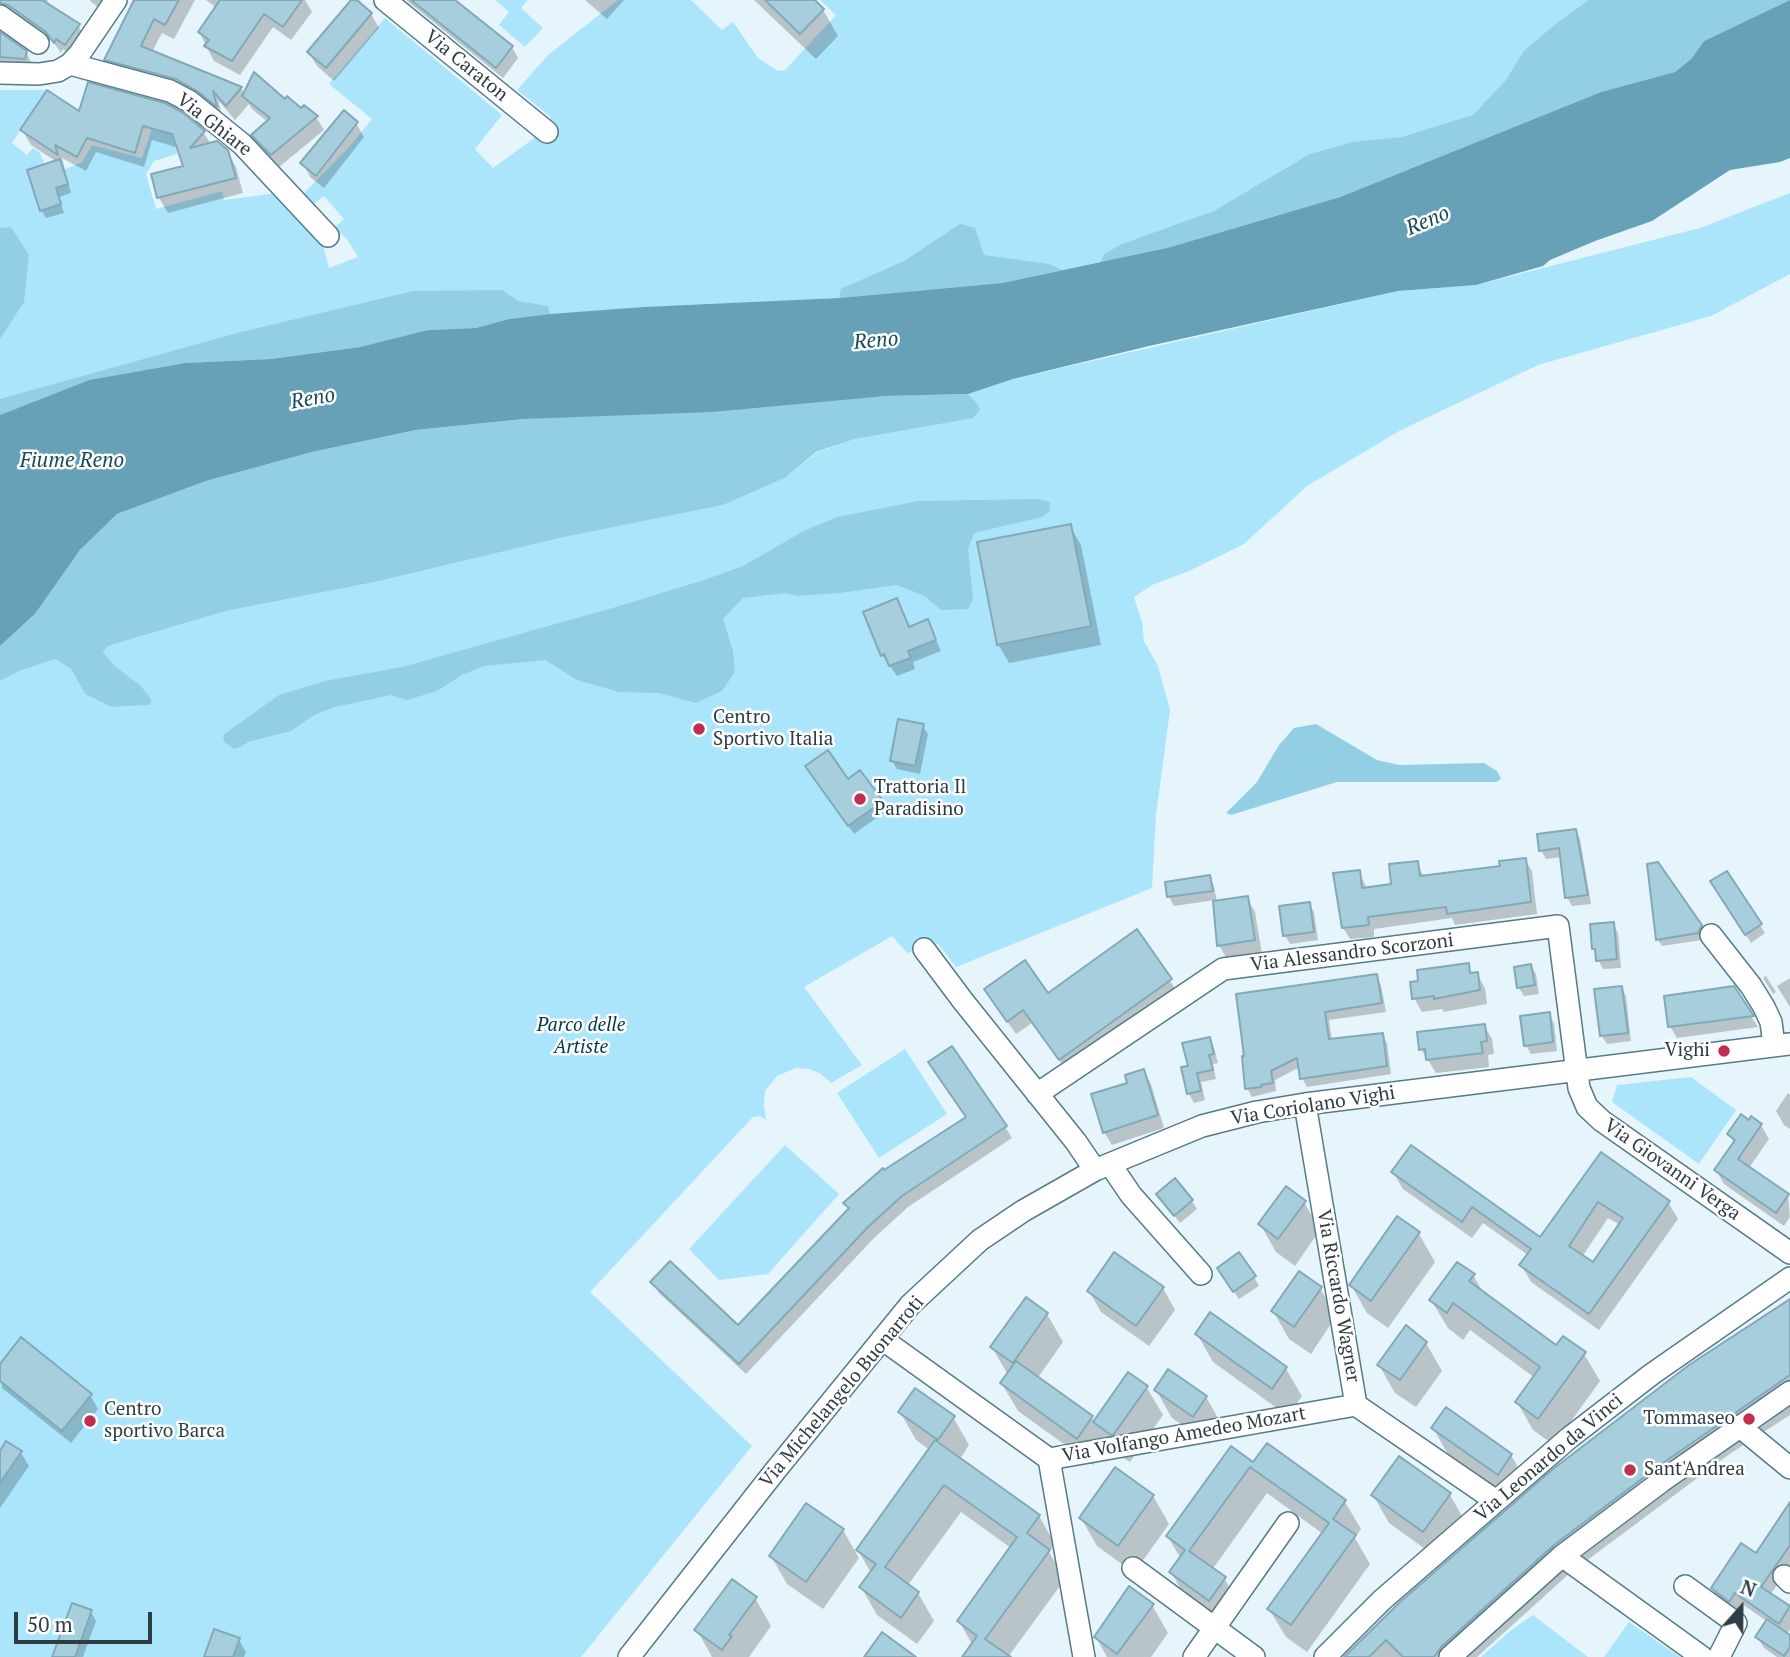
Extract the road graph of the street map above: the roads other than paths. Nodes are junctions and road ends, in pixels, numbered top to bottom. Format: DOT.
graph roads {
  1 [pos="116,0"];
  2 [pos="385,0"];
  3 [pos="0,16"];
  4 [pos="38,43"];
  5 [pos="70,64"];
  6 [pos="0,73"];
  7 [pos="547,132"];
  8 [pos="328,236"];
  9 [pos="1711,936"];
  10 [pos="924,949"];
  11 [pos="1783,1043"];
  12 [pos="1577,1070"];
  13 [pos="1037,1094"];
  14 [pos="1306,1104"];
  15 [pos="1102,1167"];
  16 [pos="1790,1253"];
  17 [pos="1201,1274"];
  18 [pos="1790,1278"];
  19 [pos="883,1339"];
  20 [pos="1790,1392"];
  21 [pos="1356,1405"];
  22 [pos="1739,1426"];
  23 [pos="1049,1459"];
  24 [pos="1790,1468"];
  25 [pos="1496,1501"];
  26 [pos="1288,1523"];
  27 [pos="1562,1556"];
  28 [pos="1133,1568"];
  29 [pos="1685,1586"];
  30 [pos="1215,1628"];
  31 [pos="636,1655"];
  32 [pos="1084,1657"];
  33 [pos="1194,1657"];
  34 [pos="1254,1657"];
  35 [pos="1325,1657"];
  36 [pos="1450,1657"];
  37 [pos="1702,1657"];
  38 [pos="1718,1657"];
  1 -- 5 [label="street"];
  2 -- 7 [label="street, Via Caraton"];
  3 -- 4 [label="street"];
  5 -- 6 [label="street"];
  5 -- 8 [label="street, Via Ghiare"];
  9 -- 11 [label="street"];
  10 -- 13 [label="street"];
  11 -- 12 [label="street, Via Coriolano Vighi"];
  12 -- 13 [label="street, Via Alessandro Scorzoni"];
  12 -- 14 [label="street, Via Coriolano Vighi"];
  12 -- 16 [label="street, Via Giovanni Verga"];
  13 -- 15 [label="street"];
  14 -- 15 [label="street, Via Coriolano Vighi"];
  14 -- 21 [label="street, Via Riccardo Wagner"];
  15 -- 17 [label="street"];
  15 -- 19 [label="street, Via Michelangelo Buonarroti"];
  18 -- 25 [label="street, Via Leonardo da Vinci"];
  19 -- 23 [label="street, Via Volfango Amedeo Mozart"];
  19 -- 31 [label="street, Via Michelangelo Buonarroti"];
  20 -- 22 [label="street"];
  21 -- 23 [label="street, Via Volfango Amedeo Mozart"];
  21 -- 25 [label="street, Via Riccardo Wagner"];
  22 -- 24 [label="street"];
  22 -- 27 [label="street"];
  23 -- 32 [label="street"];
  25 -- 35 [label="street, Via Leonardo da Vinci"];
  26 -- 30 [label="street"];
  27 -- 36 [label="street"];
  27 -- 37 [label="street"];
  28 -- 30 [label="street"];
  29 -- 38 [label="street"];
  30 -- 33 [label="street"];
  30 -- 34 [label="street"];
}
